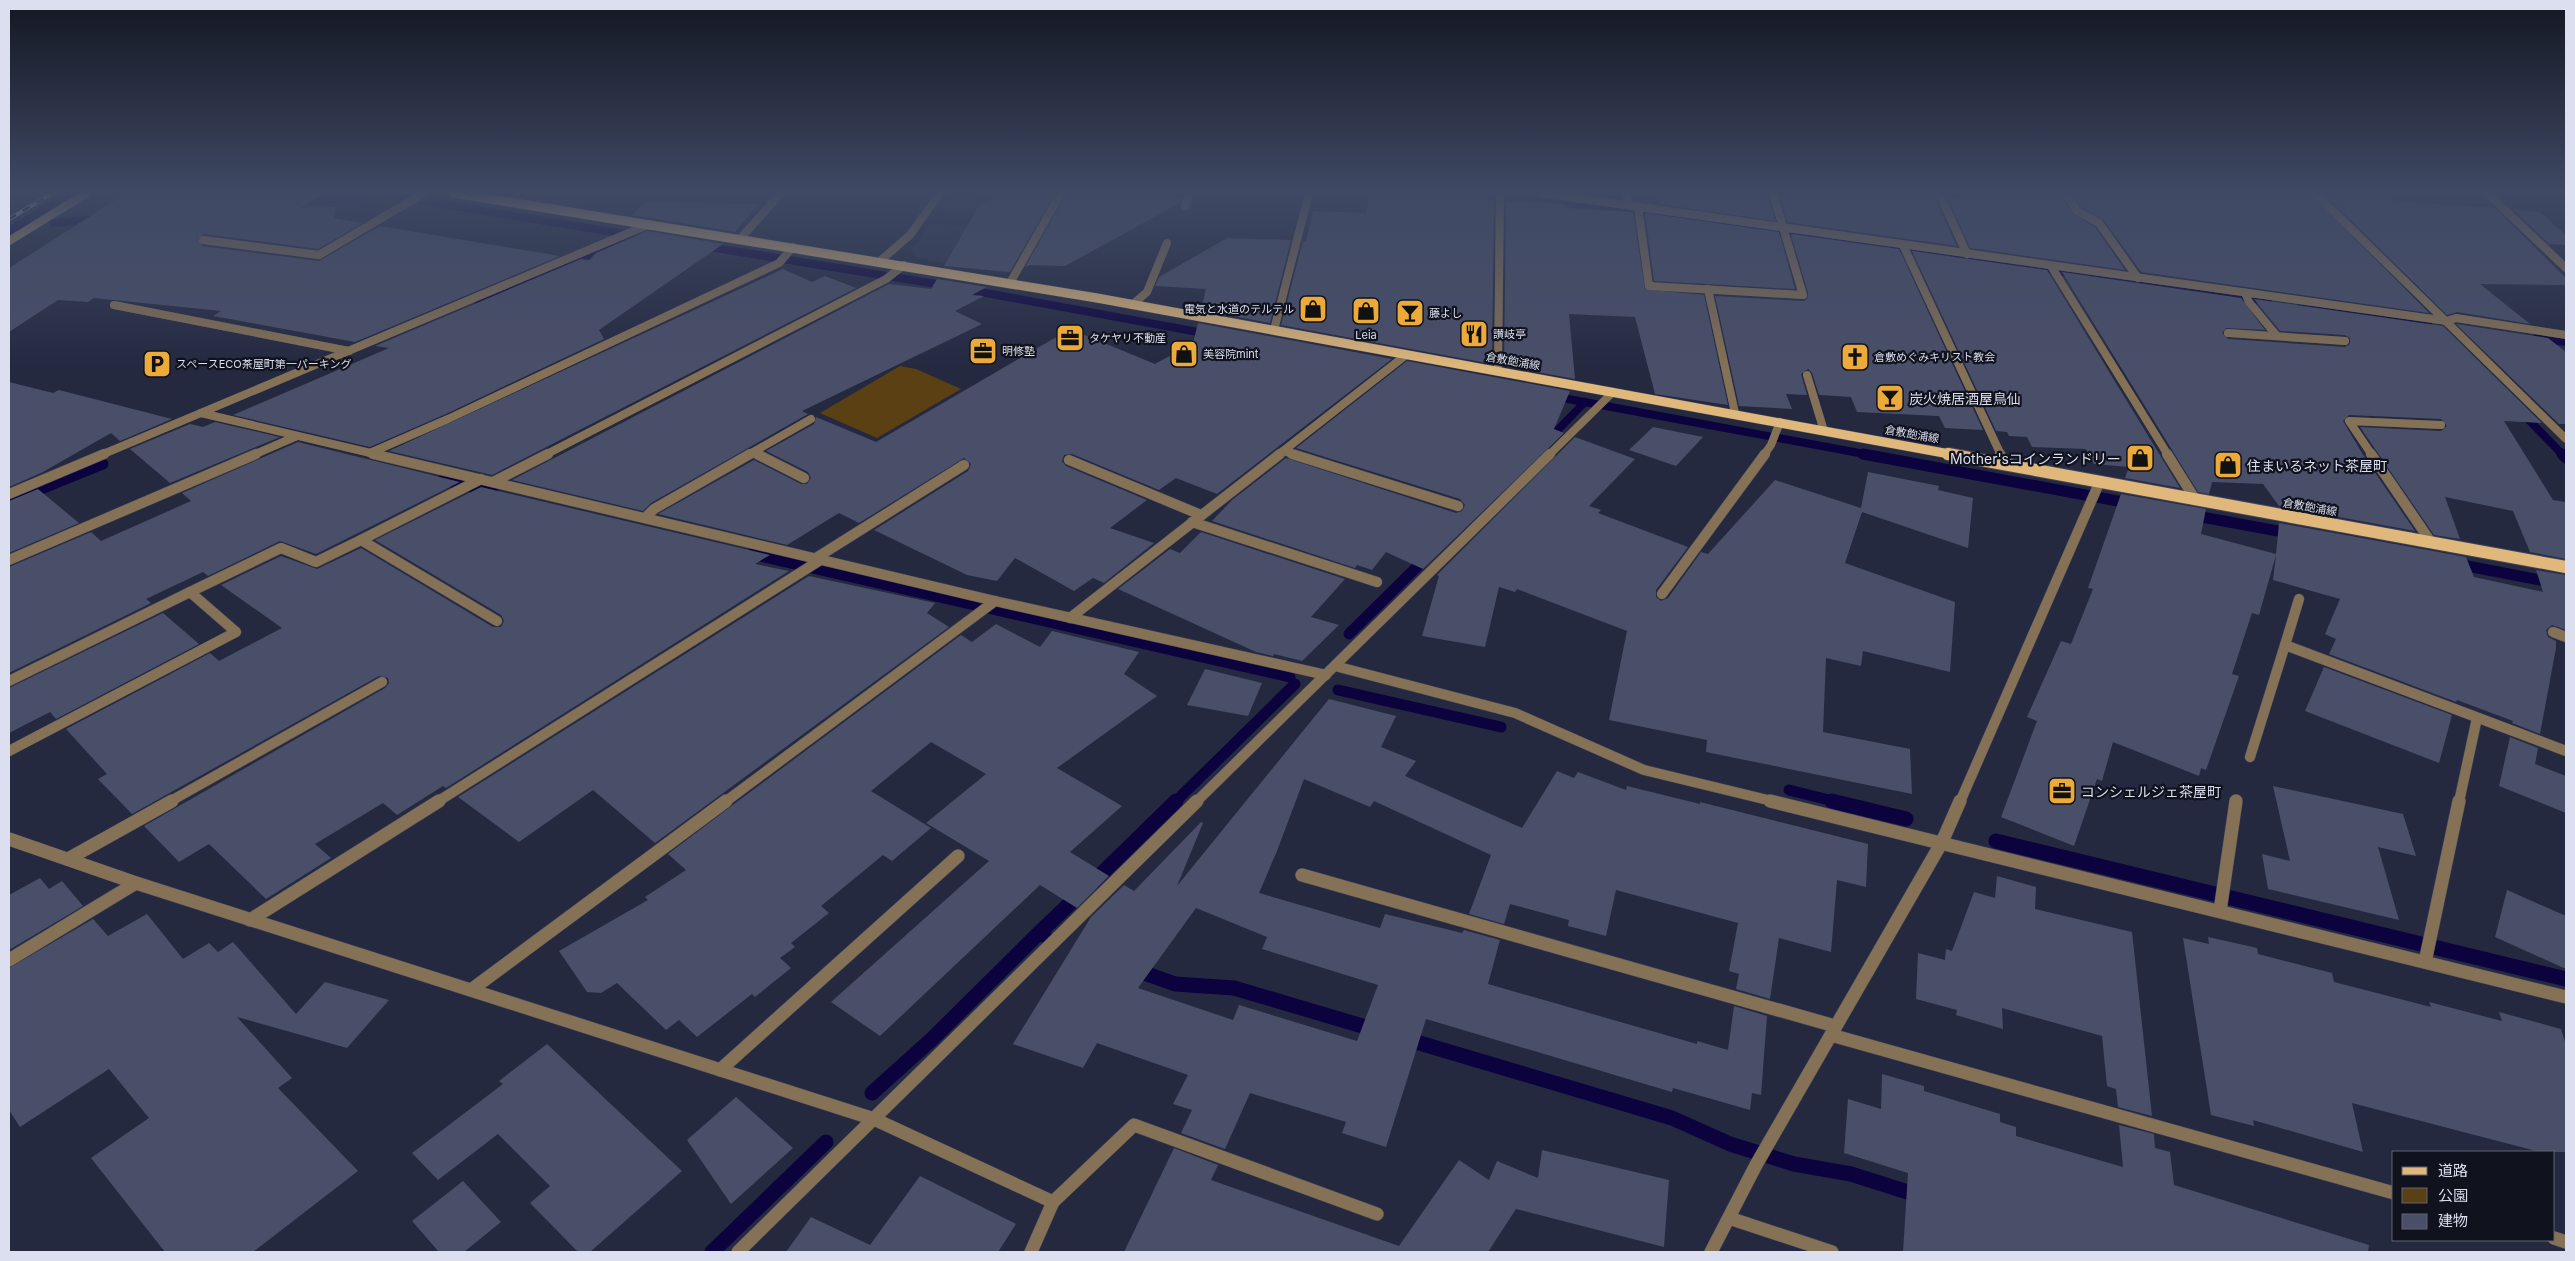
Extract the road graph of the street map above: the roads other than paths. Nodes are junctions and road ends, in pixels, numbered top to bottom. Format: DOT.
graph roads {
  1 [pos="294,252"];
  2 [pos="324,252"];
  3 [pos="585,252"];
  4 [pos="789,252"];
  5 [pos="823,252"];
  6 [pos="891,252"];
  7 [pos="1028,252"];
  8 [pos="1163,252"];
  9 [pos="1294,252"];
  10 [pos="1499,252"];
  11 [pos="1645,252"];
  12 [pos="1791,252"];
  13 [pos="1907,252"];
  14 [pos="1945,252"];
  15 [pos="2120,252"];
  16 [pos="2376,252"];
  17 [pos="2549,252"];
  18 [pos="1967,254"];
  19 [pos="880,261"];
  20 [pos="904,265"];
  21 [pos="2566,268"];
  22 [pos="2053,270"];
  23 [pos="2138,278"];
  24 [pos="1010,283"];
  25 [pos="1708,289"];
  26 [pos="2247,297"];
  27 [pos="114,305"];
  28 [pos="1132,305"];
  29 [pos="2447,321"];
  30 [pos="1274,330"];
  31 [pos="2228,333"];
  32 [pos="2566,335"];
  33 [pos="2277,336"];
  34 [pos="2345,341"];
  35 [pos="350,351"];
  36 [pos="1406,354"];
  37 [pos="1498,370"];
  38 [pos="1807,375"];
  39 [pos="1613,392"];
  40 [pos="1735,413"];
  41 [pos="201,414"];
  42 [pos="811,419"];
  43 [pos="1780,422"];
  44 [pos="2441,425"];
  45 [pos="1824,430"];
  46 [pos="297,436"];
  47 [pos="2566,439"];
  48 [pos="1283,451"];
  49 [pos="754,452"];
  50 [pos="370,453"];
  51 [pos="1069,460"];
  52 [pos="2005,464"];
  53 [pos="964,465"];
  54 [pos="804,478"];
  55 [pos="481,479"];
  56 [pos="2100,481"];
  57 [pos="493,482"];
  58 [pos="9,494"];
  59 [pos="2195,499"];
  60 [pos="1458,506"];
  61 [pos="1202,515"];
  62 [pos="646,518"];
  63 [pos="1192,522"];
  64 [pos="361,540"];
  65 [pos="2431,542"];
  66 [pos="9,560"];
  67 [pos="814,563"];
  68 [pos="2566,567"];
  69 [pos="1377,582"];
  70 [pos="190,592"];
  71 [pos="1662,594"];
  72 [pos="2299,599"];
  73 [pos="993,603"];
  74 [pos="1070,618"];
  75 [pos="497,621"];
  76 [pos="2554,632"];
  77 [pos="2566,637"];
  78 [pos="2285,645"];
  79 [pos="1335,666"];
  80 [pos="1326,675"];
  81 [pos="9,681"];
  82 [pos="382,682"];
  83 [pos="2477,718"];
  84 [pos="2566,748"];
  85 [pos="9,751"];
  86 [pos="2250,757"];
  87 [pos="2236,801"];
  88 [pos="9,838"];
  89 [pos="1942,842"];
  90 [pos="958,856"];
  91 [pos="68,859"];
  92 [pos="1302,874"];
  93 [pos="136,883"];
  94 [pos="2220,905"];
  95 [pos="250,920"];
  96 [pos="2427,957"];
  97 [pos="9,960"];
  98 [pos="471,990"];
  99 [pos="2566,998"];
  100 [pos="1833,1030"];
  101 [pos="720,1070"];
  102 [pos="874,1119"];
  103 [pos="2392,1192"];
  104 [pos="1053,1202"];
  105 [pos="1377,1214"];
  106 [pos="1729,1218"];
  107 [pos="738,1252"];
  108 [pos="1031,1252"];
  109 [pos="1712,1252"];
  110 [pos="1832,1252"];
  1 -- 2 [label="street"];
  3 -- 35 [label="street"];
  4 -- 50 [label="street"];
  5 -- 19 [label="main road, 倉敷飽浦線"];
  6 -- 19 [label="street"];
  7 -- 24 [label="street"];
  8 -- 28 [label="street"];
  9 -- 30 [label="street"];
  10 -- 37 [label="street"];
  11 -- 25 [label="street"];
  12 -- 25 [label="street"];
  13 -- 52 [label="street"];
  14 -- 18 [label="street"];
  15 -- 23 [label="street"];
  16 -- 29 [label="street"];
  17 -- 21 [label="street"];
  18 -- 22 [label="street"];
  19 -- 20 [label="main road, 倉敷飽浦線"];
  20 -- 24 [label="main road, 倉敷飽浦線"];
  20 -- 57 [label="street"];
  22 -- 23 [label="street"];
  22 -- 59 [label="street"];
  23 -- 26 [label="street"];
  24 -- 28 [label="main road, 倉敷飽浦線"];
  25 -- 40 [label="street"];
  26 -- 29 [label="street"];
  26 -- 33 [label="street"];
  27 -- 35 [label="street"];
  28 -- 30 [label="main road, 倉敷飽浦線"];
  29 -- 32 [label="street"];
  29 -- 47 [label="street"];
  30 -- 36 [label="main road, 倉敷飽浦線"];
  31 -- 33 [label="street"];
  33 -- 34 [label="street"];
  35 -- 41 [label="street"];
  36 -- 37 [label="main road, 倉敷飽浦線"];
  36 -- 48 [label="street"];
  37 -- 39 [label="main road, 倉敷飽浦線"];
  38 -- 45 [label="street"];
  39 -- 40 [label="main road, 倉敷飽浦線"];
  39 -- 79 [label="street"];
  40 -- 43 [label="main road, 倉敷飽浦線"];
  41 -- 46 [label="street"];
  41 -- 58 [label="street"];
  42 -- 49 [label="street"];
  43 -- 45 [label="main road, 倉敷飽浦線"];
  43 -- 71 [label="street"];
  44 -- 65 [label="street"];
  45 -- 52 [label="main road, 倉敷飽浦線"];
  46 -- 50 [label="street"];
  46 -- 66 [label="street"];
  48 -- 60 [label="street"];
  48 -- 61 [label="street"];
  49 -- 54 [label="street"];
  49 -- 62 [label="street"];
  50 -- 55 [label="street"];
  51 -- 61 [label="street"];
  52 -- 56 [label="main road, 倉敷飽浦線"];
  53 -- 67 [label="street"];
  55 -- 57 [label="street"];
  55 -- 64 [label="street"];
  56 -- 59 [label="main road, 倉敷飽浦線"];
  56 -- 89 [label="street"];
  57 -- 62 [label="street"];
  59 -- 65 [label="main road, 倉敷飽浦線"];
  61 -- 63 [label="street"];
  62 -- 67 [label="street"];
  63 -- 69 [label="street"];
  63 -- 74 [label="street"];
  64 -- 70 [label="street"];
  64 -- 75 [label="street"];
  65 -- 68 [label="main road, 倉敷飽浦線"];
  67 -- 73 [label="street"];
  67 -- 95 [label="street"];
  70 -- 81 [label="street"];
  70 -- 85 [label="street"];
  72 -- 78 [label="street"];
  73 -- 74 [label="street"];
  73 -- 98 [label="street"];
  74 -- 80 [label="street"];
  76 -- 77 [label="street"];
  78 -- 83 [label="street"];
  78 -- 86 [label="street"];
  79 -- 80 [label="street"];
  79 -- 89 [label="street"];
  80 -- 102 [label="street"];
  82 -- 91 [label="street"];
  83 -- 84 [label="street"];
  83 -- 96 [label="street"];
  87 -- 94 [label="street"];
  88 -- 91 [label="street"];
  89 -- 94 [label="street"];
  89 -- 100 [label="street"];
  90 -- 101 [label="street"];
  91 -- 93 [label="street"];
  92 -- 100 [label="street"];
  93 -- 95 [label="street"];
  93 -- 97 [label="street"];
  94 -- 96 [label="street"];
  95 -- 98 [label="street"];
  96 -- 99 [label="street"];
  98 -- 101 [label="street"];
  100 -- 103 [label="street"];
  100 -- 106 [label="street"];
  101 -- 102 [label="street"];
  102 -- 104 [label="street"];
  102 -- 107 [label="street"];
  104 -- 105 [label="street"];
  104 -- 108 [label="street"];
  106 -- 109 [label="street"];
  106 -- 110 [label="street"];
}
